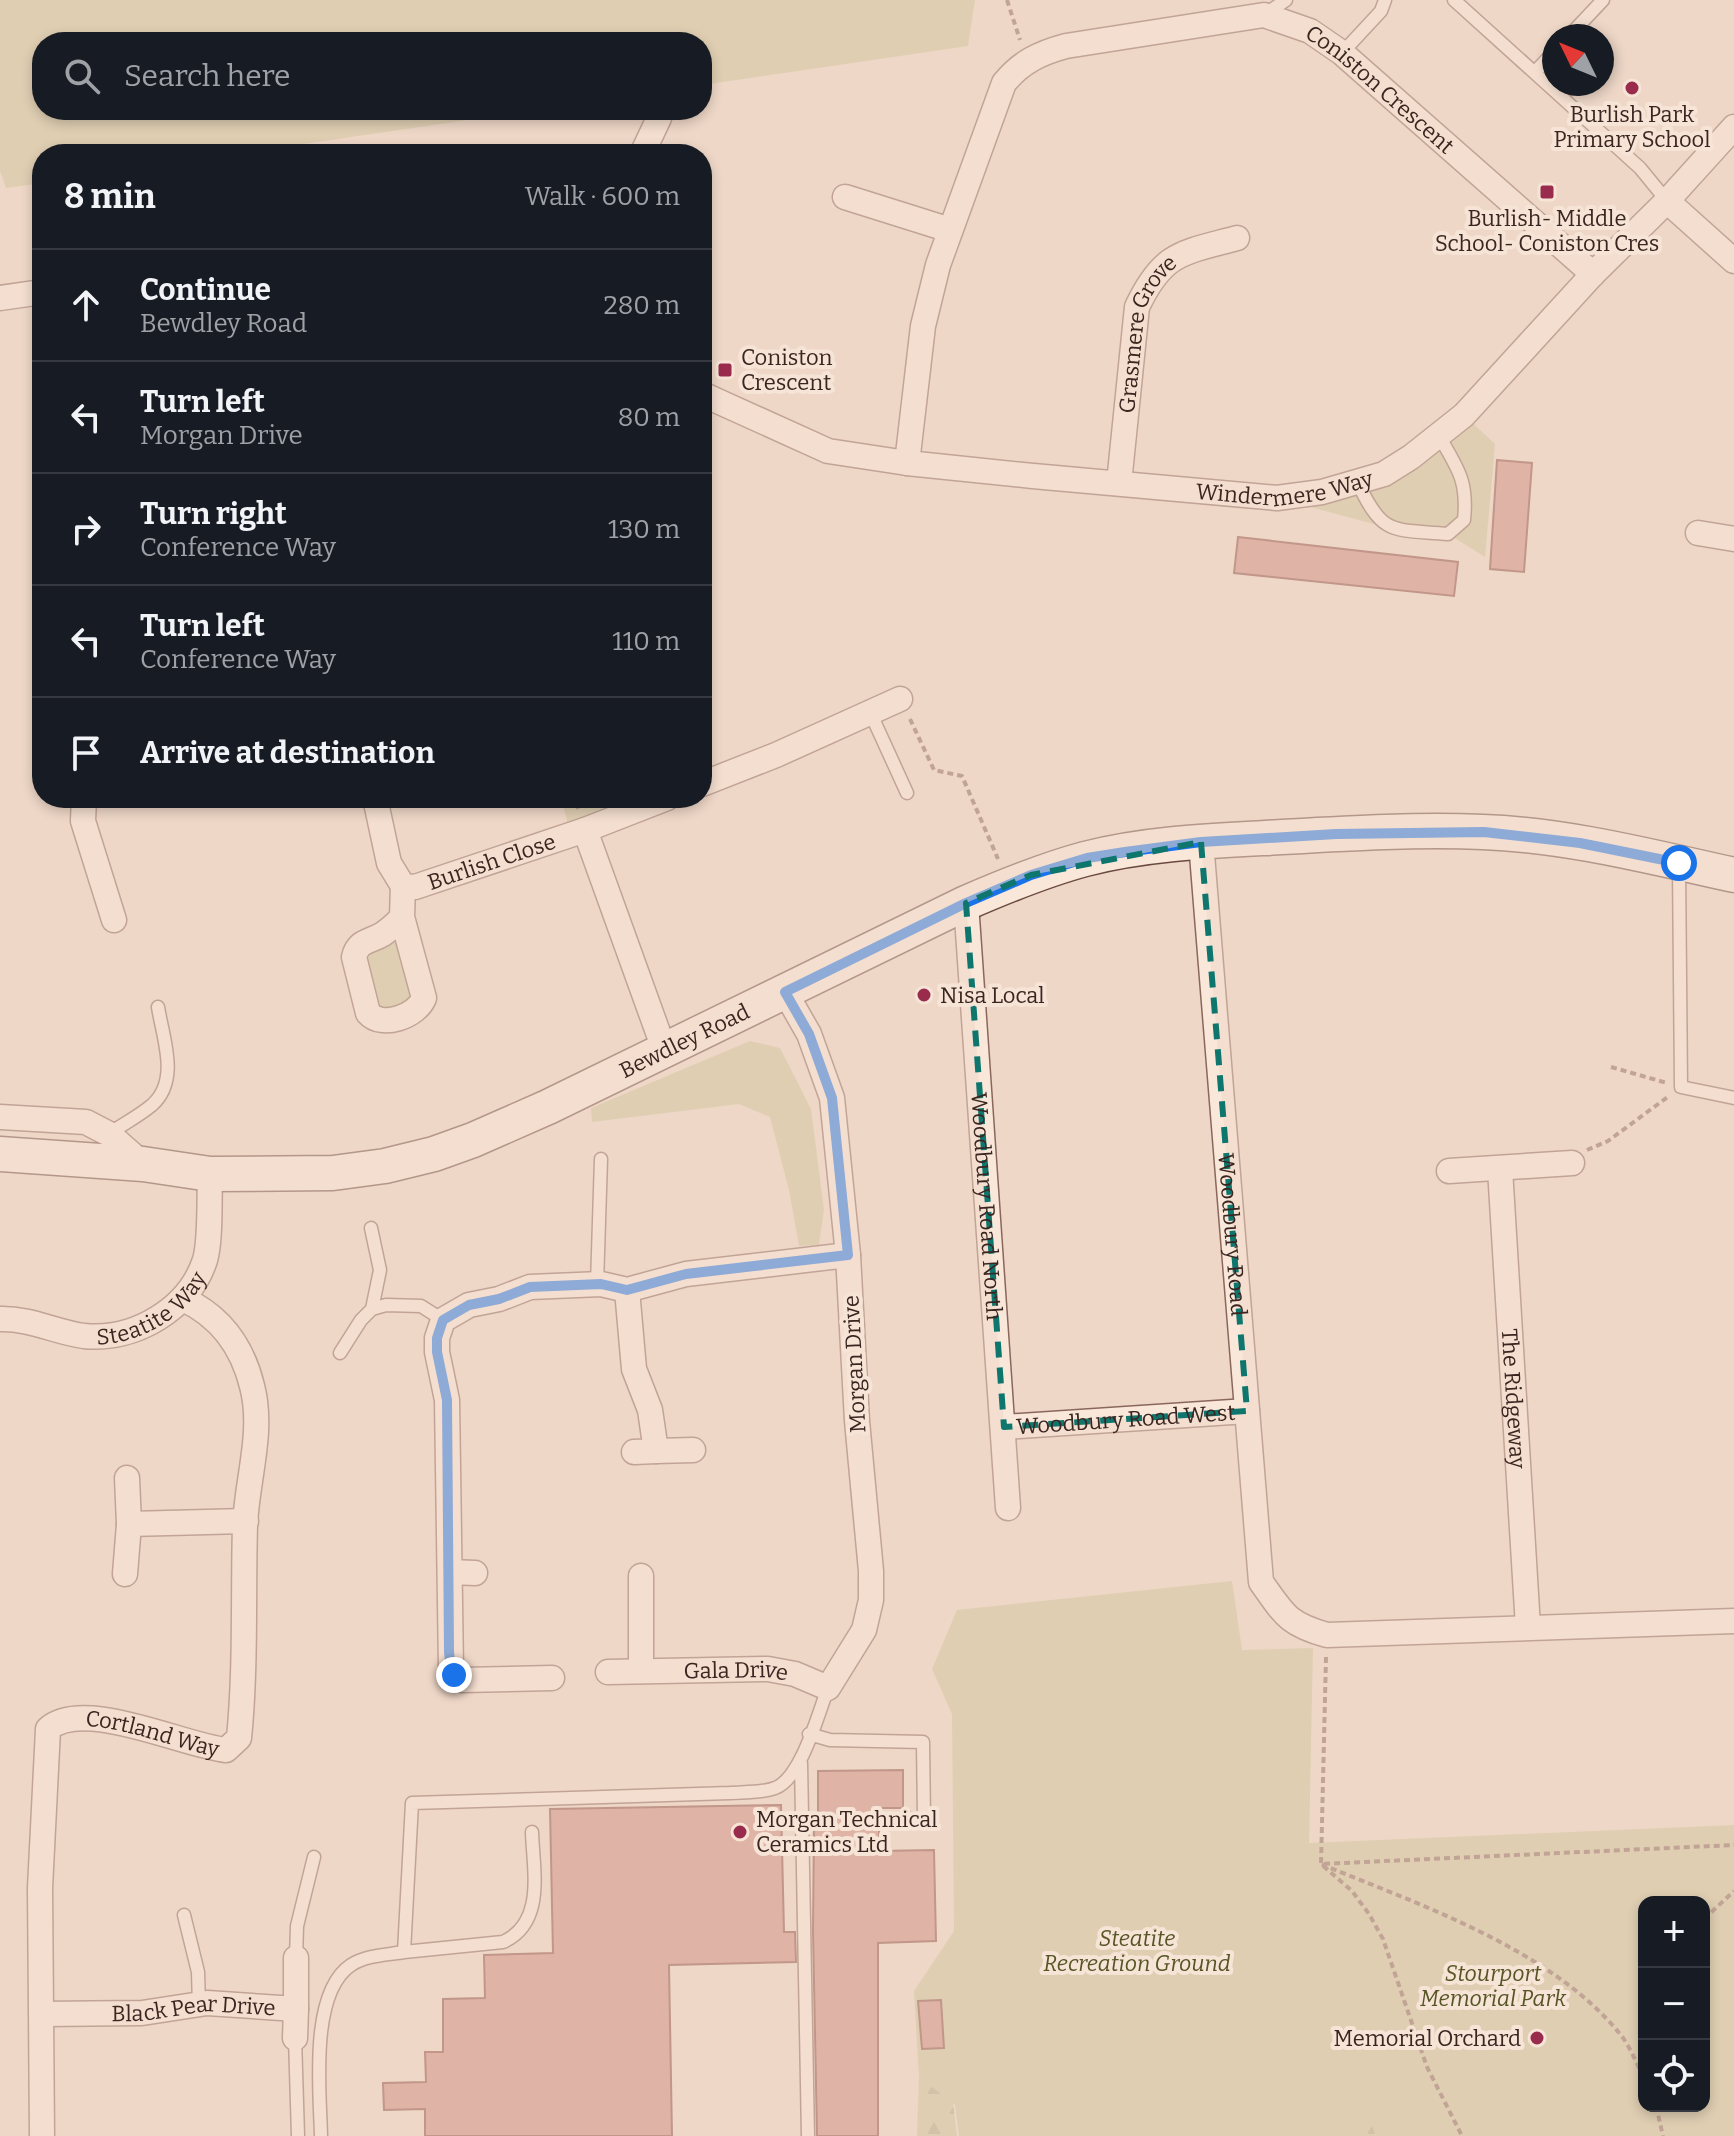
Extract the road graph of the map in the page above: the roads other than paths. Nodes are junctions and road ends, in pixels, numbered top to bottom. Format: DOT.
graph roads {
  1 [pos="1286,0"];
  2 [pos="1385,0"];
  3 [pos="1454,0"];
  4 [pos="1603,0"];
  5 [pos="1262,7"];
  6 [pos="1580,24"];
  7 [pos="1342,53"];
  8 [pos="1542,65"];
  9 [pos="1535,72"];
  10 [pos="658,120"];
  11 [pos="1734,127"];
  12 [pos="647,144"];
  13 [pos="845,197"];
  14 [pos="1667,201"];
  15 [pos="950,230"];
  16 [pos="1237,238"];
  17 [pos="1734,261"];
  18 [pos="1593,274"];
  19 [pos="32,293"];
  20 [pos="0,298"];
  21 [pos="712,399"];
  22 [pos="1439,436"];
  23 [pos="907,463"];
  24 [pos="1119,483"];
  25 [pos="1358,483"];
  26 [pos="1698,533"];
  27 [pos="1734,539"];
  28 [pos="900,699"];
  29 [pos="870,712"];
  30 [pos="712,780"];
  31 [pos="907,793"];
  32 [pos="84,808"];
  33 [pos="377,808"];
  34 [pos="641,808"];
  35 [pos="585,830"];
  36 [pos="1201,842"];
  37 [pos="1679,863"];
  38 [pos="1734,875"];
  39 [pos="403,886"];
  40 [pos="966,903"];
  41 [pos="402,917"];
  42 [pos="114,920"];
  43 [pos="378,937"];
  44 [pos="410,947"];
  45 [pos="785,992"];
  46 [pos="158,1007"];
  47 [pos="664,1049"];
  48 [pos="1734,1098"];
  49 [pos="0,1117"];
  50 [pos="109,1134"];
  51 [pos="0,1154"];
  52 [pos="601,1159"];
  53 [pos="1572,1163"];
  54 [pos="143,1164"];
  55 [pos="1500,1169"];
  56 [pos="1449,1171"];
  57 [pos="210,1174"];
  58 [pos="371,1228"];
  59 [pos="848,1255"];
  60 [pos="597,1284"];
  61 [pos="627,1290"];
  62 [pos="183,1299"];
  63 [pos="372,1309"];
  64 [pos="0,1319"];
  65 [pos="443,1320"];
  66 [pos="340,1353"];
  67 [pos="1247,1411"];
  68 [pos="1004,1427"];
  69 [pos="693,1450"];
  70 [pos="127,1478"];
  71 [pos="1008,1508"];
  72 [pos="246,1521"];
  73 [pos="129,1524"];
  74 [pos="450,1572"];
  75 [pos="475,1573"];
  76 [pos="125,1574"];
  77 [pos="641,1576"];
  78 [pos="1734,1621"];
  79 [pos="1528,1627"];
  80 [pos="641,1671"];
  81 [pos="608,1672"];
  82 [pos="552,1678"];
  83 [pos="828,1688"];
  84 [pos="809,1734"];
  85 [pos="801,1760"];
  86 [pos="907,1819"];
  87 [pos="532,1832"];
  88 [pos="314,1857"];
  89 [pos="184,1915"];
  90 [pos="404,1952"];
  91 [pos="296,1958"];
  92 [pos="199,2005"];
  93 [pos="296,2009"];
  94 [pos="42,2014"];
  95 [pos="295,2038"];
  96 [pos="42,2136"];
  97 [pos="298,2136"];
  98 [pos="321,2136"];
  99 [pos="808,2136"];
  1 -- 5 [label="lane"];
  2 -- 7 [label="lane"];
  3 -- 9 [label="lane"];
  4 -- 6 [label="lane"];
  5 -- 7 [label="street, Coniston Crescent"];
  5 -- 15 [label="street, Coniston Crescent"];
  7 -- 18 [label="street, Coniston Crescent"];
  8 -- 9 [label="lane"];
  9 -- 14 [label="lane"];
  10 -- 12 [label="street"];
  11 -- 14 [label="street, Windermere Way"];
  13 -- 15 [label="street"];
  14 -- 17 [label="street"];
  14 -- 18 [label="street, Windermere Way"];
  15 -- 23 [label="street, Coniston Crescent"];
  16 -- 24 [label="street, Grasmere Grove"];
  18 -- 22 [label="street, Windermere Way"];
  19 -- 20 [label="street"];
  21 -- 23 [label="street, Windermere Way"];
  22 -- 25 [label="street, Windermere Way"];
  22 -- 25 [label="lane"];
  23 -- 24 [label="street, Windermere Way"];
  24 -- 25 [label="street, Windermere Way"];
  26 -- 27 [label="street"];
  28 -- 29 [label="street"];
  29 -- 30 [label="street"];
  29 -- 31 [label="lane"];
  32 -- 42 [label="street"];
  33 -- 39 [label="street, Burlish Close"];
  34 -- 35 [label="street, Burlish Close"];
  35 -- 39 [label="street, Burlish Close"];
  35 -- 47 [label="street"];
  36 -- 37 [label="main road, Bewdley Road"];
  36 -- 40 [label="main road, Bewdley Road"];
  36 -- 67 [label="street, Woodbury Road"];
  37 -- 38 [label="main road, Bewdley Road"];
  37 -- 48 [label="lane"];
  39 -- 41 [label="street"];
  40 -- 45 [label="main road, Bewdley Road"];
  40 -- 68 [label="street, Woodbury Road North"];
  41 -- 43 [label="street"];
  41 -- 44 [label="street"];
  43 -- 44 [label="street"];
  43 -- 44 [label="street"];
  45 -- 47 [label="main road, Bewdley Road"];
  45 -- 59 [label="street, Morgan Drive"];
  46 -- 50 [label="lane"];
  47 -- 57 [label="main road, Bewdley Road"];
  49 -- 50 [label="street"];
  50 -- 54 [label="street"];
  51 -- 54 [label="main road, Bewdley Road"];
  52 -- 60 [label="lane"];
  53 -- 55 [label="street"];
  54 -- 57 [label="main road, Bewdley Road"];
  55 -- 56 [label="street"];
  55 -- 79 [label="street, The Ridgeway"];
  57 -- 62 [label="street, Steatite Way"];
  58 -- 63 [label="lane"];
  59 -- 61 [label="street"];
  59 -- 83 [label="street, Morgan Drive"];
  60 -- 61 [label="street"];
  60 -- 65 [label="street"];
  61 -- 69 [label="street"];
  62 -- 64 [label="street, Steatite Way"];
  62 -- 72 [label="street, Cortland Way"];
  63 -- 65 [label="lane"];
  63 -- 66 [label="lane"];
  65 -- 74 [label="street"];
  67 -- 68 [label="street, Woodbury Road West"];
  67 -- 79 [label="street, Woodbury Road"];
  68 -- 71 [label="street, Woodbury Road North"];
  70 -- 73 [label="street"];
  72 -- 73 [label="street"];
  72 -- 94 [label="street, Cortland Way"];
  73 -- 76 [label="street"];
  74 -- 75 [label="street"];
  74 -- 82 [label="street"];
  77 -- 80 [label="street"];
  78 -- 79 [label="street"];
  80 -- 81 [label="street, Gala Drive"];
  80 -- 83 [label="street, Gala Drive"];
  83 -- 84 [label="lane"];
  84 -- 85 [label="lane"];
  84 -- 86 [label="lane"];
  85 -- 90 [label="lane"];
  85 -- 99 [label="lane"];
  87 -- 90 [label="lane"];
  88 -- 91 [label="lane"];
  89 -- 92 [label="lane"];
  90 -- 98 [label="lane"];
  91 -- 93 [label="street, Black Pear Drive"];
  92 -- 93 [label="street, Black Pear Drive"];
  92 -- 94 [label="street, Black Pear Drive"];
  93 -- 95 [label="street"];
  94 -- 96 [label="street, Cortland Way"];
  95 -- 97 [label="lane"];
}
